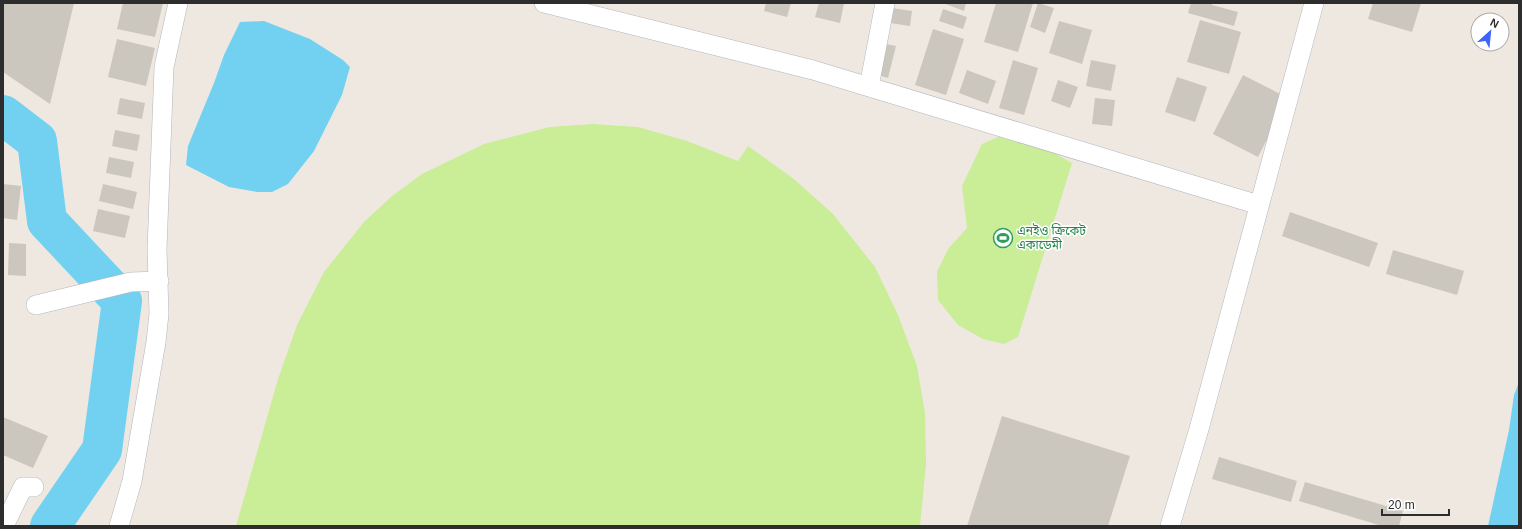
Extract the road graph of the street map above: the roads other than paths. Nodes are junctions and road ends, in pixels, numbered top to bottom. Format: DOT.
graph roads {
  1 [pos="178,3"];
  2 [pos="544,3"];
  3 [pos="885,3"];
  4 [pos="1314,3"];
  5 [pos="869,87"];
  6 [pos="1259,205"];
  7 [pos="159,281"];
  8 [pos="36,305"];
  9 [pos="34,487"];
  10 [pos="4,526"];
  11 [pos="119,526"];
  12 [pos="1170,526"];
  1 -- 7 [label="street"];
  2 -- 5 [label="street"];
  3 -- 5 [label="street"];
  4 -- 6 [label="street"];
  5 -- 6 [label="street"];
  6 -- 12 [label="street"];
  7 -- 8 [label="street"];
  7 -- 11 [label="street"];
  9 -- 10 [label="street"];
}
